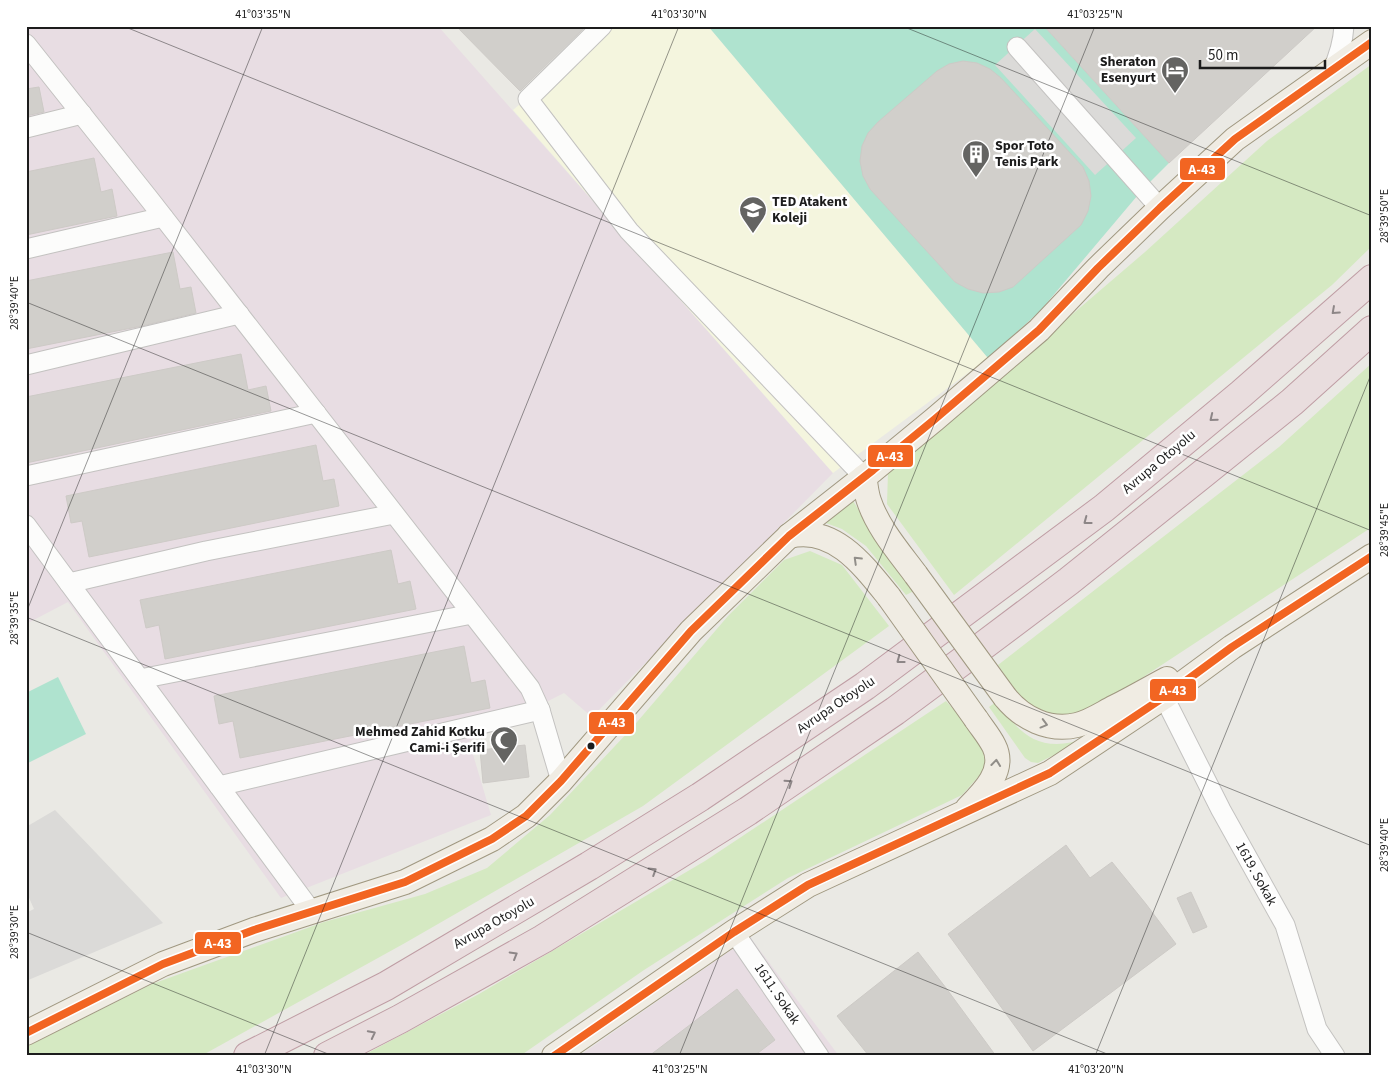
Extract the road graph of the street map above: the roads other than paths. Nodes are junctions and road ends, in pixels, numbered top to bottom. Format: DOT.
graph roads {
  1 [pos="602,26"];
  2 [pos="1344,26"];
  3 [pos="1372,42"];
  4 [pos="26,44"];
  5 [pos="1017,47"];
  6 [pos="1332,71"];
  7 [pos="82,114"];
  8 [pos="26,128"];
  9 [pos="1160,208"];
  10 [pos="163,217"];
  11 [pos="26,249"];
  12 [pos="1372,279"];
  13 [pos="239,314"];
  14 [pos="1372,330"];
  15 [pos="26,365"];
  16 [pos="316,413"];
  17 [pos="26,476"];
  18 [pos="864,477"];
  19 [pos="394,514"];
  20 [pos="26,525"];
  21 [pos="789,536"];
  22 [pos="1372,556"];
  23 [pos="69,583"];
  24 [pos="472,614"];
  25 [pos="1232,648"];
  26 [pos="140,679"];
  27 [pos="1164,697"];
  28 [pos="540,710"];
  29 [pos="561,781"];
  30 [pos="219,786"];
  31 [pos="959,816"];
  32 [pos="312,912"];
  33 [pos="734,932"];
  34 [pos="26,1033"];
  35 [pos="809,1052"];
  36 [pos="248,1056"];
  37 [pos="328,1056"];
  38 [pos="554,1056"];
  39 [pos="1334,1056"];
  1 -- 18 [label="street"];
  2 -- 6 [label="street"];
  3 -- 6 [label="main road"];
  4 -- 7 [label="street"];
  5 -- 9 [label="street"];
  6 -- 9 [label="main road"];
  7 -- 8 [label="street"];
  7 -- 10 [label="street"];
  9 -- 18 [label="main road"];
  10 -- 11 [label="street"];
  10 -- 13 [label="street"];
  12 -- 36 [label="highway, Avrupa Otoyolu, one-way"];
  13 -- 15 [label="street"];
  13 -- 16 [label="street"];
  37 -- 14 [label="highway, one-way"];
  16 -- 17 [label="street"];
  16 -- 19 [label="street"];
  18 -- 21 [label="main road"];
  18 -- 25 [label="main road, one-way, bridge"];
  19 -- 23 [label="street"];
  19 -- 24 [label="street"];
  20 -- 23 [label="street"];
  21 -- 29 [label="main road"];
  31 -- 21 [label="main road, one-way, bridge"];
  22 -- 25 [label="main road"];
  23 -- 26 [label="street"];
  24 -- 26 [label="street"];
  24 -- 28 [label="street"];
  25 -- 27 [label="main road"];
  26 -- 30 [label="street"];
  27 -- 31 [label="main road"];
  27 -- 39 [label="street, 1619. Sokak"];
  28 -- 29 [label="street"];
  28 -- 30 [label="street"];
  29 -- 32 [label="main road"];
  30 -- 32 [label="street"];
  31 -- 33 [label="main road"];
  32 -- 34 [label="main road"];
  33 -- 35 [label="street, 1611. Sokak"];
  33 -- 38 [label="main road"];
}
